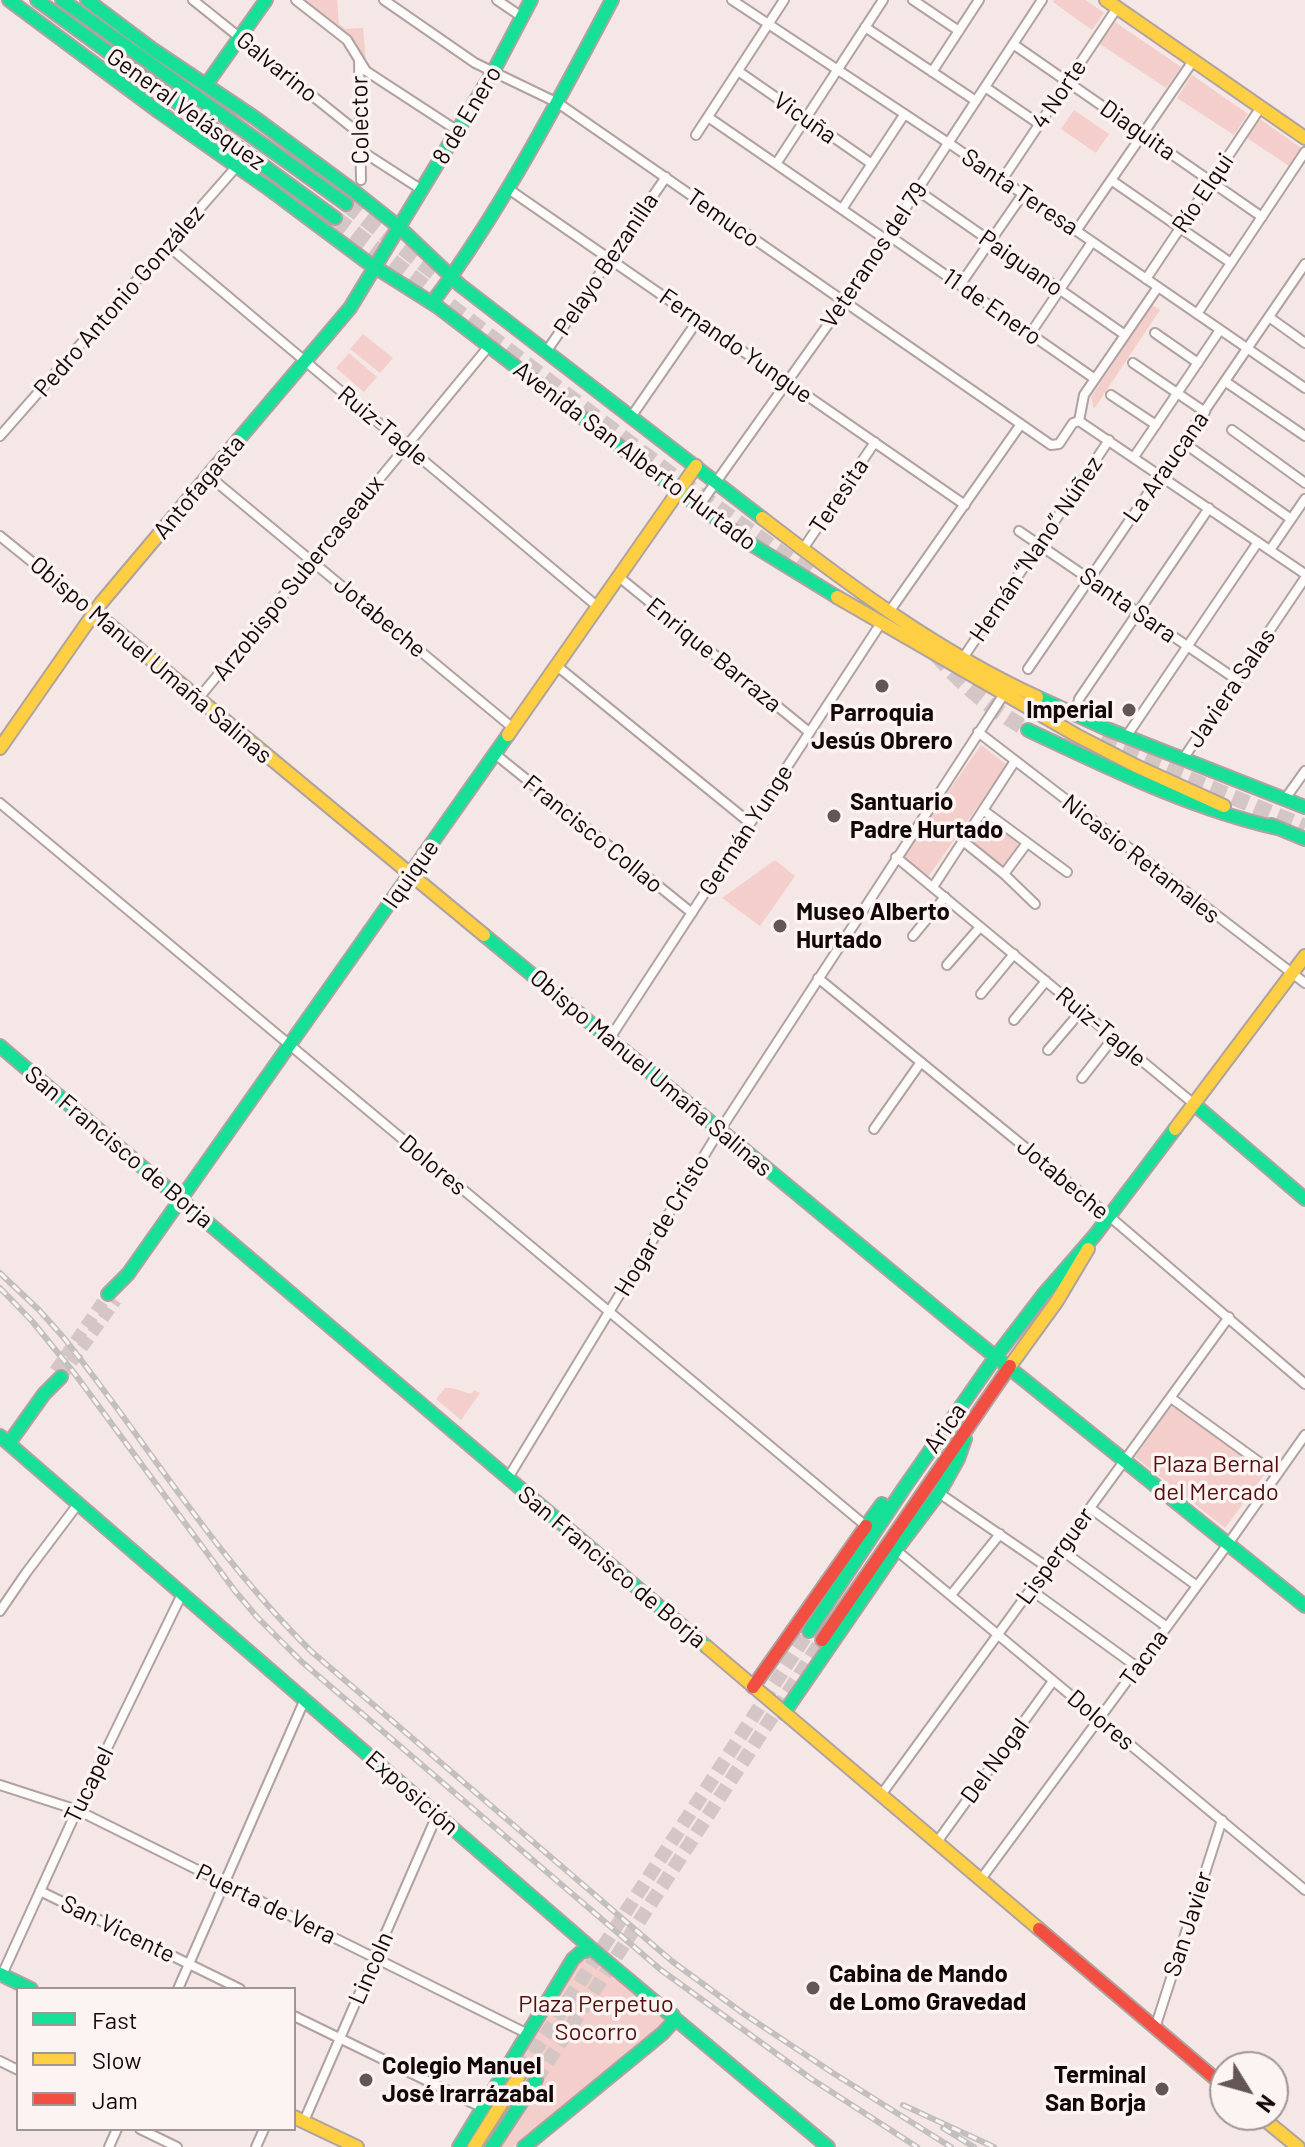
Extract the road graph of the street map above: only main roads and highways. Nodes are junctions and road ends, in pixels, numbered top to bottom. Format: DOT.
graph roads {
  1 [pos="9,0"];
  2 [pos="37,0"];
  3 [pos="62,0"];
  4 [pos="87,0"];
  5 [pos="266,0"];
  6 [pos="531,0"];
  7 [pos="612,0"];
  8 [pos="1111,4"];
  9 [pos="206,85"];
  10 [pos="1304,133"];
  11 [pos="346,204"];
  12 [pos="335,218"];
  13 [pos="399,227"];
  14 [pos="374,268"];
  15 [pos="389,276"];
  16 [pos="451,278"];
  17 [pos="363,289"];
  18 [pos="432,303"];
  19 [pos="696,466"];
  20 [pos="678,491"];
  21 [pos="94,612"];
  22 [pos="885,617"];
  23 [pos="1028,730"];
  24 [pos="0,748"];
  25 [pos="1305,807"];
  26 [pos="1277,828"];
  27 [pos="1305,839"];
  28 [pos="410,874"];
  29 [pos="1304,956"];
  30 [pos="0,1046"];
  31 [pos="1194,1104"];
  32 [pos="181,1199"];
  33 [pos="1305,1199"];
  34 [pos="1095,1235"];
  35 [pos="112,1297"];
  36 [pos="996,1357"];
  37 [pos="1009,1367"];
  38 [pos="58,1374"];
  39 [pos="971,1422"];
  40 [pos="939,1437"];
  41 [pos="5,1440"];
  42 [pos="1305,1606"];
  43 [pos="809,1631"];
  44 [pos="822,1640"];
  45 [pos="753,1687"];
  46 [pos="784,1713"];
  47 [pos="592,1949"];
  48 [pos="1,1976"];
  49 [pos="26,1987"];
  50 [pos="673,2015"];
  51 [pos="522,2071"];
  52 [pos="1209,2074"];
  53 [pos="536,2080"];
  54 [pos="299,2119"];
  55 [pos="1278,2131"];
  56 [pos="357,2147"];
  57 [pos="459,2147"];
  58 [pos="474,2147"];
  59 [pos="492,2147"];
  60 [pos="524,2147"];
  61 [pos="828,2147"];
  62 [pos="1298,2147"];
  1 -- 14 [label="main road, Avenida San Alberto Hurtado"];
  2 -- 12 [label="main road, General Velásquez"];
  3 -- 11 [label="main road, General Velásquez"];
  4 -- 9 [label="main road, Avenida San Alberto Hurtado"];
  5 -- 9 [label="main road"];
  6 -- 13 [label="main road, 8 de Enero"];
  7 -- 16 [label="main road"];
  8 -- 10 [label="main road"];
  9 -- 13 [label="main road, Avenida San Alberto Hurtado"];
  13 -- 14 [label="main road, Antofagasta"];
  13 -- 16 [label="main road, Avenida San Alberto Hurtado"];
  14 -- 15 [label="main road, Avenida San Alberto Hurtado"];
  14 -- 17 [label="main road, Antofagasta"];
  15 -- 17 [label="main road"];
  15 -- 18 [label="main road, Avenida San Alberto Hurtado"];
  16 -- 18 [label="main road"];
  16 -- 19 [label="main road, Avenida San Alberto Hurtado"];
  17 -- 21 [label="main road, Antofagasta"];
  18 -- 20 [label="main road, Avenida San Alberto Hurtado"];
  19 -- 20 [label="main road, Iquique"];
  19 -- 22 [label="main road, Avenida San Alberto Hurtado"];
  20 -- 22 [label="main road, Avenida San Alberto Hurtado"];
  20 -- 28 [label="main road, Iquique"];
  21 -- 24 [label="main road, Antofagasta"];
  21 -- 28 [label="main road, Obispo Manuel Umaña Salinas"];
  22 -- 25 [label="main road, Avenida San Alberto Hurtado"];
  22 -- 26 [label="main road, Avenida San Alberto Hurtado"];
  23 -- 26 [label="main road"];
  26 -- 27 [label="main road, Avenida San Alberto Hurtado"];
  28 -- 32 [label="main road, Iquique"];
  28 -- 36 [label="main road, Obispo Manuel Umaña Salinas"];
  29 -- 31 [label="main road, Arica"];
  30 -- 32 [label="main road, San Francisco de Borja"];
  31 -- 33 [label="main road, Ruiz-Tagle"];
  31 -- 34 [label="main road, Arica"];
  32 -- 35 [label="main road, Iquique"];
  32 -- 45 [label="main road, San Francisco de Borja"];
  34 -- 36 [label="main road, Arica"];
  34 -- 37 [label="main road, Arica"];
  36 -- 37 [label="main road, Obispo Manuel Umaña Salinas"];
  36 -- 40 [label="main road, Arica"];
  37 -- 39 [label="main road, Arica"];
  37 -- 42 [label="main road, Obispo Manuel Umaña Salinas"];
  38 -- 41 [label="main road"];
  39 -- 44 [label="main road, Arica"];
  39 -- 46 [label="main road, Arica"];
  40 -- 43 [label="main road, Arica"];
  40 -- 45 [label="main road"];
  41 -- 47 [label="main road, Exposición"];
  45 -- 46 [label="main road, San Francisco de Borja"];
  46 -- 52 [label="main road, San Francisco de Borja"];
  47 -- 50 [label="main road, Exposición"];
  47 -- 57 [label="main road"];
  48 -- 49 [label="main road"];
  50 -- 60 [label="main road"];
  50 -- 61 [label="main road, Exposición"];
  51 -- 58 [label="main road"];
  53 -- 59 [label="main road"];
  54 -- 56 [label="main road"];
  55 -- 62 [label="main road"];
}
